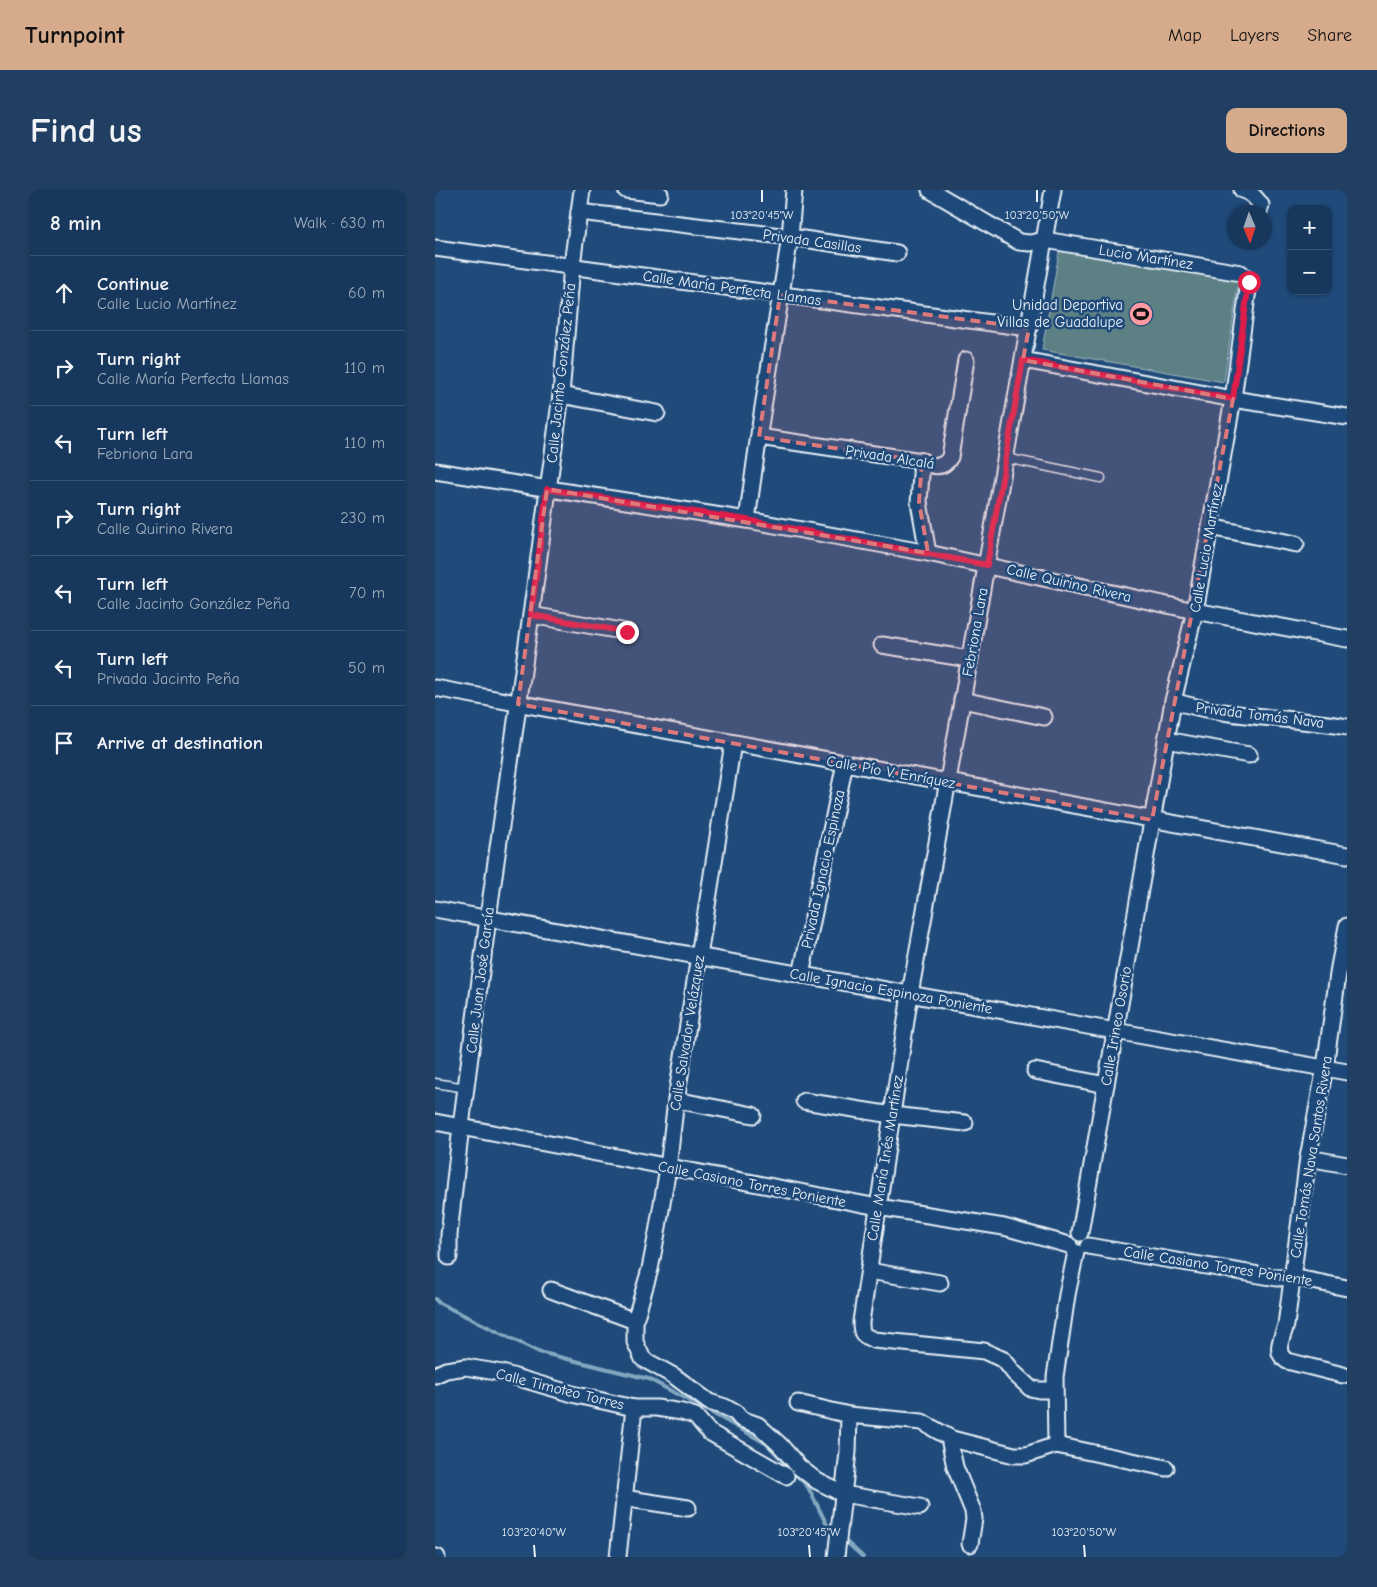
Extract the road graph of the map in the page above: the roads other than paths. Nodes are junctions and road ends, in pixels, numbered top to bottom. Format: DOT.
graph roads {
  1 [pos="582,190"];
  2 [pos="626,190"];
  3 [pos="794,190"];
  4 [pos="930,190"];
  5 [pos="1053,190"];
  6 [pos="1242,190"];
  7 [pos="660,194"];
  8 [pos="1261,205"];
  9 [pos="579,212"];
  10 [pos="790,238"];
  11 [pos="1045,240"];
  12 [pos="435,248"];
  13 [pos="897,253"];
  14 [pos="572,265"];
  15 [pos="1246,276"];
  16 [pos="780,295"];
  17 [pos="1029,328"];
  18 [pos="966,360"];
  19 [pos="1023,360"];
  20 [pos="561,395"];
  21 [pos="1233,399"];
  22 [pos="657,413"];
  23 [pos="1347,417"];
  24 [pos="759,438"];
  25 [pos="1006,458"];
  26 [pos="922,461"];
  27 [pos="435,470"];
  28 [pos="1101,478"];
  29 [pos="547,489"];
  30 [pos="747,520"];
  31 [pos="1211,527"];
  32 [pos="1296,544"];
  33 [pos="928,553"];
  34 [pos="987,565"];
  35 [pos="1195,611"];
  36 [pos="531,615"];
  37 [pos="627,632"];
  38 [pos="1347,639"];
  39 [pos="881,644"];
  40 [pos="970,659"];
  41 [pos="435,688"];
  42 [pos="963,700"];
  43 [pos="1173,702"];
  44 [pos="517,704"];
  45 [pos="1044,717"];
  46 [pos="1347,727"];
  47 [pos="1166,740"];
  48 [pos="733,743"];
  49 [pos="1249,755"];
  50 [pos="845,764"];
  51 [pos="948,782"];
  52 [pos="1152,820"];
  53 [pos="1347,855"];
  54 [pos="435,909"];
  55 [pos="488,918"];
  56 [pos="1347,926"];
  57 [pos="698,956"];
  58 [pos="801,975"];
  59 [pos="910,994"];
  60 [pos="1115,1031"];
  61 [pos="1325,1067"];
  62 [pos="1035,1071"];
  63 [pos="1347,1072"];
  64 [pos="435,1083"];
  65 [pos="1106,1085"];
  66 [pos="466,1088"];
  67 [pos="675,1100"];
  68 [pos="804,1101"];
  69 [pos="892,1115"];
  70 [pos="753,1116"];
  71 [pos="435,1122"];
  72 [pos="965,1123"];
  73 [pos="461,1126"];
  74 [pos="1307,1158"];
  75 [pos="1347,1166"];
  76 [pos="668,1168"];
  77 [pos="878,1208"];
  78 [pos="1078,1248"];
  79 [pos="449,1257"];
  80 [pos="869,1271"];
  81 [pos="1292,1277"];
  82 [pos="940,1283"];
  83 [pos="1347,1288"];
  84 [pos="551,1290"];
  85 [pos="635,1321"];
  86 [pos="435,1375"];
  87 [pos="1343,1375"];
  88 [pos="1054,1390"];
  89 [pos="709,1402"];
  90 [pos="798,1403"];
  91 [pos="634,1408"];
  92 [pos="849,1415"];
  93 [pos="695,1416"];
  94 [pos="952,1439"];
  95 [pos="1056,1445"];
  96 [pos="1166,1468"];
  97 [pos="787,1476"];
  98 [pos="843,1494"];
  99 [pos="623,1498"];
  100 [pos="920,1507"];
  101 [pos="688,1508"];
  102 [pos="970,1544"];
  103 [pos="618,1557"];
  104 [pos="836,1557"];
  1 -- 9 [label="street, Calle Jacinto González Peña"];
  2 -- 7 [label="street"];
  3 -- 10 [label="street"];
  4 -- 11 [label="street, Lucio Martínez"];
  5 -- 11 [label="street, Febriona Lara"];
  6 -- 8 [label="street"];
  9 -- 10 [label="street, Privada Casillas"];
  9 -- 14 [label="street, Calle Jacinto González Peña"];
  10 -- 13 [label="street, Privada Casillas"];
  10 -- 16 [label="street"];
  11 -- 15 [label="street, Lucio Martínez"];
  11 -- 17 [label="street, Febriona Lara"];
  12 -- 14 [label="street, Calle María Perfecta Llamas"];
  14 -- 16 [label="street, Calle María Perfecta Llamas"];
  14 -- 20 [label="street, Calle Jacinto González Peña"];
  15 -- 21 [label="street, Calle Lucio Martínez"];
  16 -- 17 [label="street, Calle María Perfecta Llamas"];
  16 -- 24 [label="street"];
  17 -- 19 [label="street, Febriona Lara"];
  18 -- 26 [label="street, Privada Alcalá"];
  19 -- 21 [label="street"];
  19 -- 25 [label="street, Febriona Lara"];
  20 -- 22 [label="street"];
  20 -- 29 [label="street, Calle Jacinto González Peña"];
  21 -- 23 [label="street"];
  21 -- 31 [label="street, Calle Lucio Martínez"];
  24 -- 26 [label="street, Privada Alcalá"];
  24 -- 30 [label="street"];
  25 -- 28 [label="lane"];
  25 -- 34 [label="street, Febriona Lara"];
  26 -- 33 [label="street"];
  27 -- 29 [label="street, Calle Quirino Rivera"];
  29 -- 30 [label="street, Calle Quirino Rivera"];
  29 -- 36 [label="street, Calle Jacinto González Peña"];
  30 -- 33 [label="street, Calle Quirino Rivera"];
  31 -- 32 [label="street"];
  31 -- 35 [label="street, Calle Lucio Martínez"];
  33 -- 34 [label="street, Calle Quirino Rivera"];
  34 -- 35 [label="street, Calle Quirino Rivera"];
  34 -- 40 [label="street, Febriona Lara"];
  35 -- 38 [label="street, Calle Quirino Rivera"];
  35 -- 43 [label="street, Calle Lucio Martínez"];
  36 -- 37 [label="street"];
  36 -- 44 [label="street, Calle Jacinto González Peña"];
  39 -- 40 [label="street"];
  40 -- 42 [label="street, Febriona Lara"];
  41 -- 44 [label="street, Calle Pío V. Enríquez"];
  42 -- 45 [label="street"];
  42 -- 51 [label="street, Febriona Lara"];
  43 -- 46 [label="street, Privada Tomás Nava"];
  43 -- 47 [label="street, Calle Lucio Martínez"];
  44 -- 48 [label="street, Calle Pío V. Enríquez"];
  44 -- 55 [label="street, Calle Juan José García"];
  47 -- 49 [label="street"];
  47 -- 52 [label="street, Calle Lucio Martínez"];
  48 -- 50 [label="street, Calle Pío V. Enríquez"];
  48 -- 57 [label="street, Calle Salvador Velázquez"];
  50 -- 51 [label="street, Calle Pío V. Enríquez"];
  50 -- 58 [label="street, Privada Ignacio Espinoza"];
  51 -- 52 [label="street, Calle Pío V. Enríquez"];
  51 -- 59 [label="street, Febriona Lara"];
  52 -- 53 [label="street, Calle Pío V. Enríquez"];
  52 -- 60 [label="street, Calle Irineo Osorio"];
  54 -- 55 [label="street, Calle Ignacio Espinoza Poniente"];
  55 -- 57 [label="street, Calle Ignacio Espinoza Poniente"];
  55 -- 66 [label="street, Calle Juan José García"];
  56 -- 61 [label="street, Calle Tomás Nava Santos Rivera"];
  57 -- 58 [label="street, Calle Ignacio Espinoza Poniente"];
  57 -- 67 [label="street, Calle Salvador Velázquez"];
  58 -- 59 [label="street, Calle Ignacio Espinoza Poniente"];
  59 -- 60 [label="street, Calle Ignacio Espinoza Poniente"];
  59 -- 69 [label="street, Calle María Inés Martínez"];
  60 -- 61 [label="street, Calle Ignacio Espinoza Poniente"];
  60 -- 65 [label="street, Calle Irineo Osorio"];
  61 -- 63 [label="street, Calle Ignacio Espinoza Poniente"];
  61 -- 74 [label="street, Calle Tomás Nava Santos Rivera"];
  62 -- 65 [label="street"];
  64 -- 66 [label="lane"];
  65 -- 78 [label="street, Calle Irineo Osorio"];
  66 -- 73 [label="street, Calle Juan José García"];
  67 -- 70 [label="street"];
  67 -- 76 [label="street, Calle Salvador Velázquez"];
  68 -- 69 [label="street"];
  69 -- 72 [label="street"];
  69 -- 77 [label="street, Calle María Inés Martínez"];
  71 -- 73 [label="street, Calle Casiano Torres Poniente"];
  73 -- 76 [label="street, Calle Casiano Torres Poniente"];
  73 -- 79 [label="street, Calle Juan José García"];
  74 -- 75 [label="street"];
  74 -- 81 [label="street, Calle Tomás Nava Santos Rivera"];
  76 -- 77 [label="street, Calle Casiano Torres Poniente"];
  76 -- 85 [label="street, Calle Salvador Velázquez"];
  77 -- 78 [label="street, Calle Casiano Torres Poniente"];
  77 -- 80 [label="street, Calle María Inés Martínez"];
  78 -- 81 [label="street, Calle Casiano Torres Poniente"];
  78 -- 88 [label="street"];
  80 -- 82 [label="street"];
  80 -- 88 [label="street, Calle María Inés Martínez"];
  81 -- 83 [label="street, Calle Casiano Torres Poniente"];
  81 -- 87 [label="street, Calle Tomás Nava Santos Rivera"];
  84 -- 85 [label="street"];
  85 -- 89 [label="street"];
  86 -- 91 [label="street, Calle Timoteo Torres"];
  88 -- 95 [label="street"];
  89 -- 93 [label="street"];
  89 -- 98 [label="street"];
  90 -- 92 [label="street"];
  91 -- 93 [label="street, Calle Timoteo Torres"];
  91 -- 99 [label="street"];
  92 -- 94 [label="street"];
  92 -- 98 [label="street"];
  93 -- 97 [label="street"];
  94 -- 95 [label="street"];
  94 -- 102 [label="street"];
  95 -- 96 [label="street"];
  98 -- 100 [label="street"];
  98 -- 104 [label="street"];
  99 -- 101 [label="street"];
  99 -- 103 [label="street"];
}
